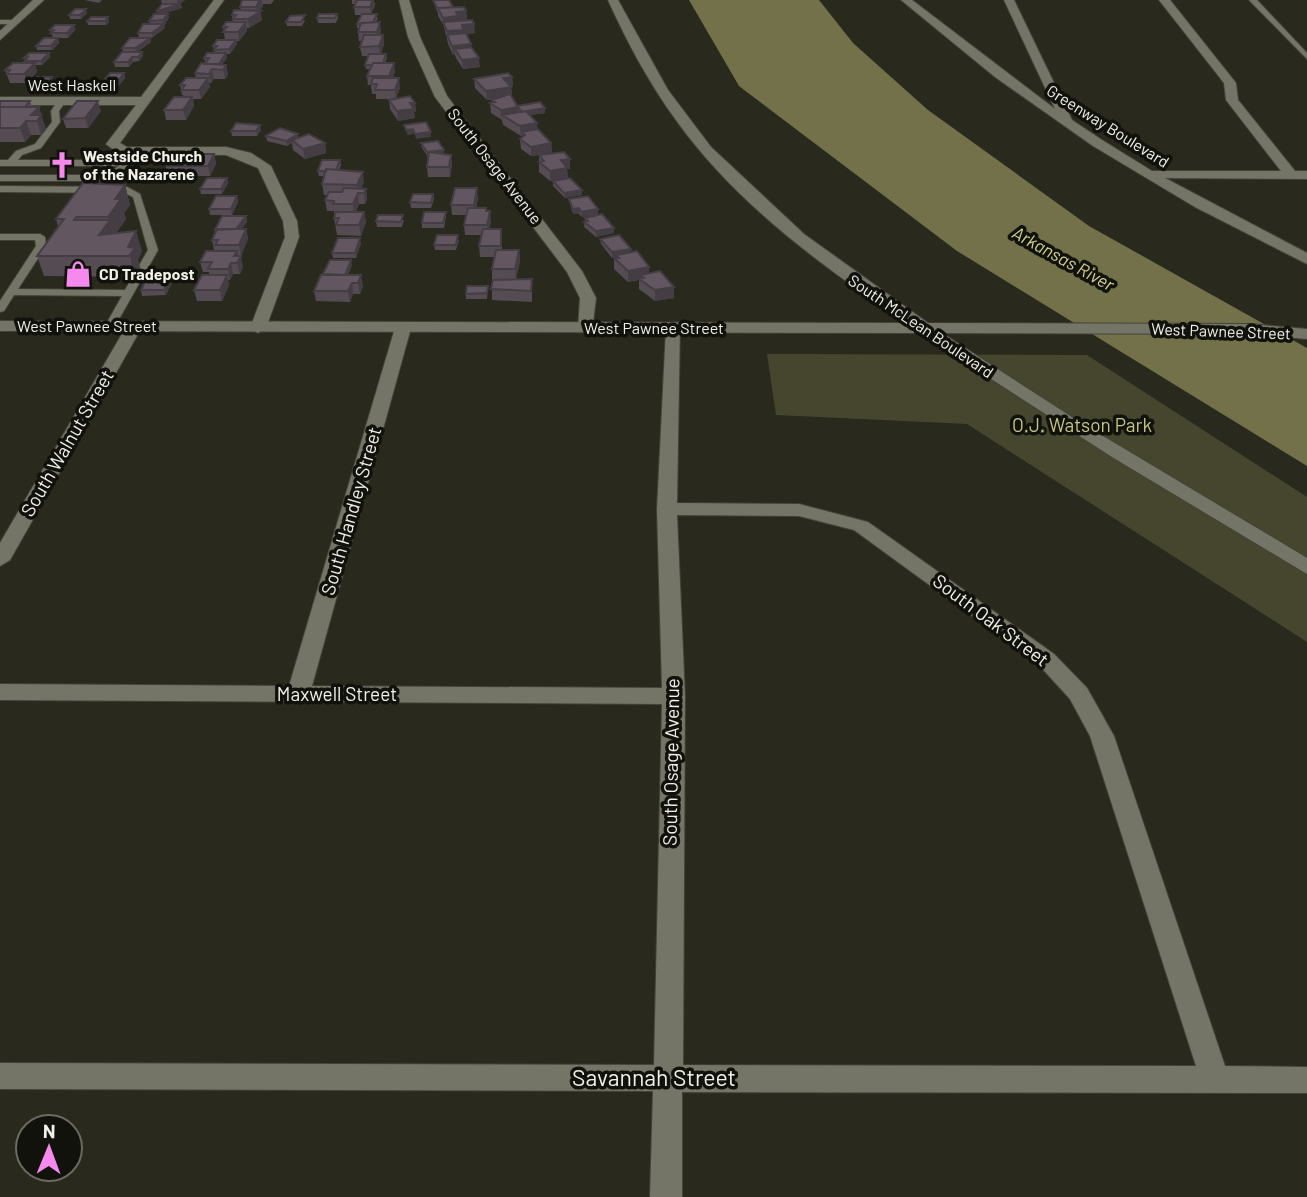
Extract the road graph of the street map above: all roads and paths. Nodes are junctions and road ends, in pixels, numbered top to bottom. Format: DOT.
graph roads {
  1 [pos="39,0"];
  2 [pos="219,0"];
  3 [pos="404,0"];
  4 [pos="613,0"];
  5 [pos="906,0"];
  6 [pos="1009,0"];
  7 [pos="1164,0"];
  8 [pos="1253,0"];
  9 [pos="0,22"];
  10 [pos="16,22"];
  11 [pos="0,37"];
  12 [pos="1307,57"];
  13 [pos="0,101"];
  14 [pos="62,101"];
  15 [pos="143,101"];
  16 [pos="1066,122"];
  17 [pos="0,163"];
  18 [pos="11,163"];
  19 [pos="1152,174"];
  20 [pos="1291,175"];
  21 [pos="1307,175"];
  22 [pos="0,177"];
  23 [pos="0,189"];
  24 [pos="0,236"];
  25 [pos="1307,259"];
  26 [pos="130,293"];
  27 [pos="6,296"];
  28 [pos="0,309"];
  29 [pos="0,326"];
  30 [pos="110,326"];
  31 [pos="134,327"];
  32 [pos="258,328"];
  33 [pos="403,328"];
  34 [pos="586,328"];
  35 [pos="674,328"];
  36 [pos="923,328"];
  37 [pos="1307,334"];
  38 [pos="667,509"];
  39 [pos="0,560"];
  40 [pos="1307,567"];
  41 [pos="0,692"];
  42 [pos="298,694"];
  43 [pos="674,696"];
  44 [pos="0,1076"];
  45 [pos="666,1078"];
  46 [pos="1215,1080"];
  47 [pos="1307,1080"];
  48 [pos="666,1197"];
  1 -- 10 [label="street"];
  2 -- 15 [label="street"];
  3 -- 34 [label="street, South Osage Avenue"];
  4 -- 36 [label="street, South McLean Boulevard"];
  5 -- 16 [label="street, Greenway Boulevard"];
  6 -- 16 [label="street"];
  7 -- 20 [label="street"];
  8 -- 12 [label="lane"];
  9 -- 10 [label="lane"];
  10 -- 11 [label="street"];
  13 -- 14 [label="street, West Haskell"];
  14 -- 15 [label="street, West Haskell"];
  14 -- 18 [label="lane"];
  15 -- 32 [label="street"];
  16 -- 19 [label="street, Greenway Boulevard"];
  17 -- 18 [label="lane"];
  18 -- 22 [label="lane"];
  19 -- 20 [label="street"];
  19 -- 25 [label="street, Greenway Boulevard"];
  20 -- 21 [label="street"];
  23 -- 26 [label="lane"];
  24 -- 27 [label="lane"];
  26 -- 27 [label="lane"];
  26 -- 30 [label="lane"];
  27 -- 28 [label="lane"];
  29 -- 30 [label="street, West Pawnee Street"];
  30 -- 31 [label="street, West Pawnee Street"];
  31 -- 32 [label="street, West Pawnee Street"];
  31 -- 39 [label="street, South Walnut Street"];
  32 -- 33 [label="street, West Pawnee Street"];
  33 -- 34 [label="street, West Pawnee Street"];
  33 -- 42 [label="street, South Handley Street"];
  34 -- 35 [label="street, West Pawnee Street"];
  35 -- 36 [label="street, West Pawnee Street"];
  35 -- 38 [label="street, South Osage Avenue"];
  36 -- 37 [label="street, West Pawnee Street"];
  36 -- 40 [label="street, South McLean Boulevard"];
  38 -- 43 [label="street, South Osage Avenue"];
  38 -- 46 [label="street, South Oak Street"];
  41 -- 42 [label="street, Maxwell Street"];
  42 -- 43 [label="street, Maxwell Street"];
  43 -- 45 [label="street, South Osage Avenue"];
  44 -- 45 [label="street, Savannah Street"];
  45 -- 46 [label="street, Savannah Street"];
  45 -- 48 [label="street, South Osage Avenue"];
  46 -- 47 [label="street, Savannah Street"];
}
